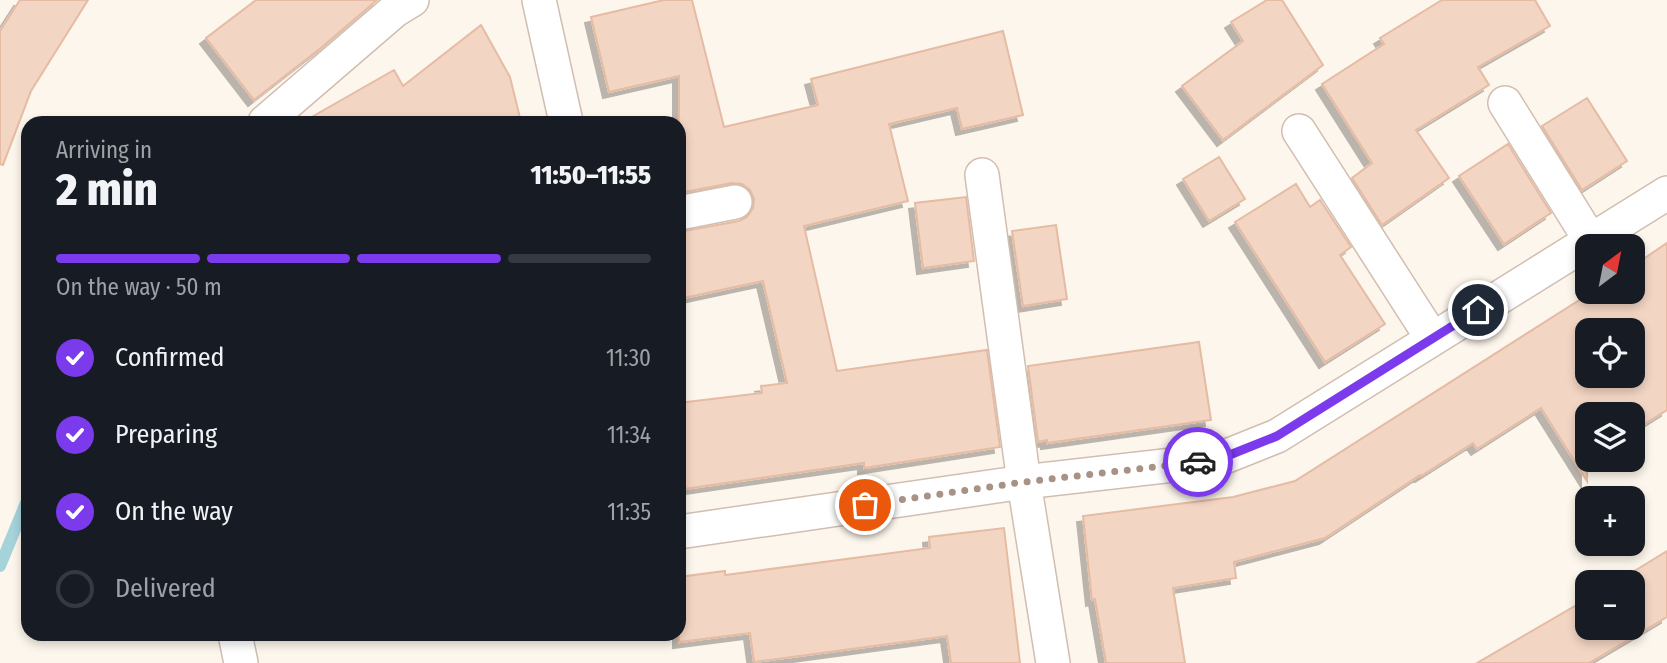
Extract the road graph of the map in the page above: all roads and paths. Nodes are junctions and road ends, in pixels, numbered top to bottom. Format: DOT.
graph roads {
  1 [pos="412,0"];
  2 [pos="539,0"];
  3 [pos="1504,103"];
  4 [pos="272,116"];
  5 [pos="565,116"];
  6 [pos="1299,131"];
  7 [pos="982,175"];
  8 [pos="1667,193"];
  9 [pos="735,202"];
  10 [pos="686,212"];
  11 [pos="1587,234"];
  12 [pos="1602,234"];
  13 [pos="1575,251"];
  14 [pos="1432,338"];
  15 [pos="1024,482"];
  16 [pos="686,531"];
  17 [pos="236,641"];
  18 [pos="241,663"];
  19 [pos="1053,663"];
  1 -- 4 [label="street"];
  2 -- 5 [label="street"];
  3 -- 11 [label="street"];
  6 -- 14 [label="street"];
  7 -- 15 [label="street"];
  8 -- 12 [label="street"];
  9 -- 10 [label="street"];
  13 -- 14 [label="street"];
  14 -- 15 [label="street"];
  15 -- 16 [label="street"];
  15 -- 19 [label="street"];
  17 -- 18 [label="street"];
}
